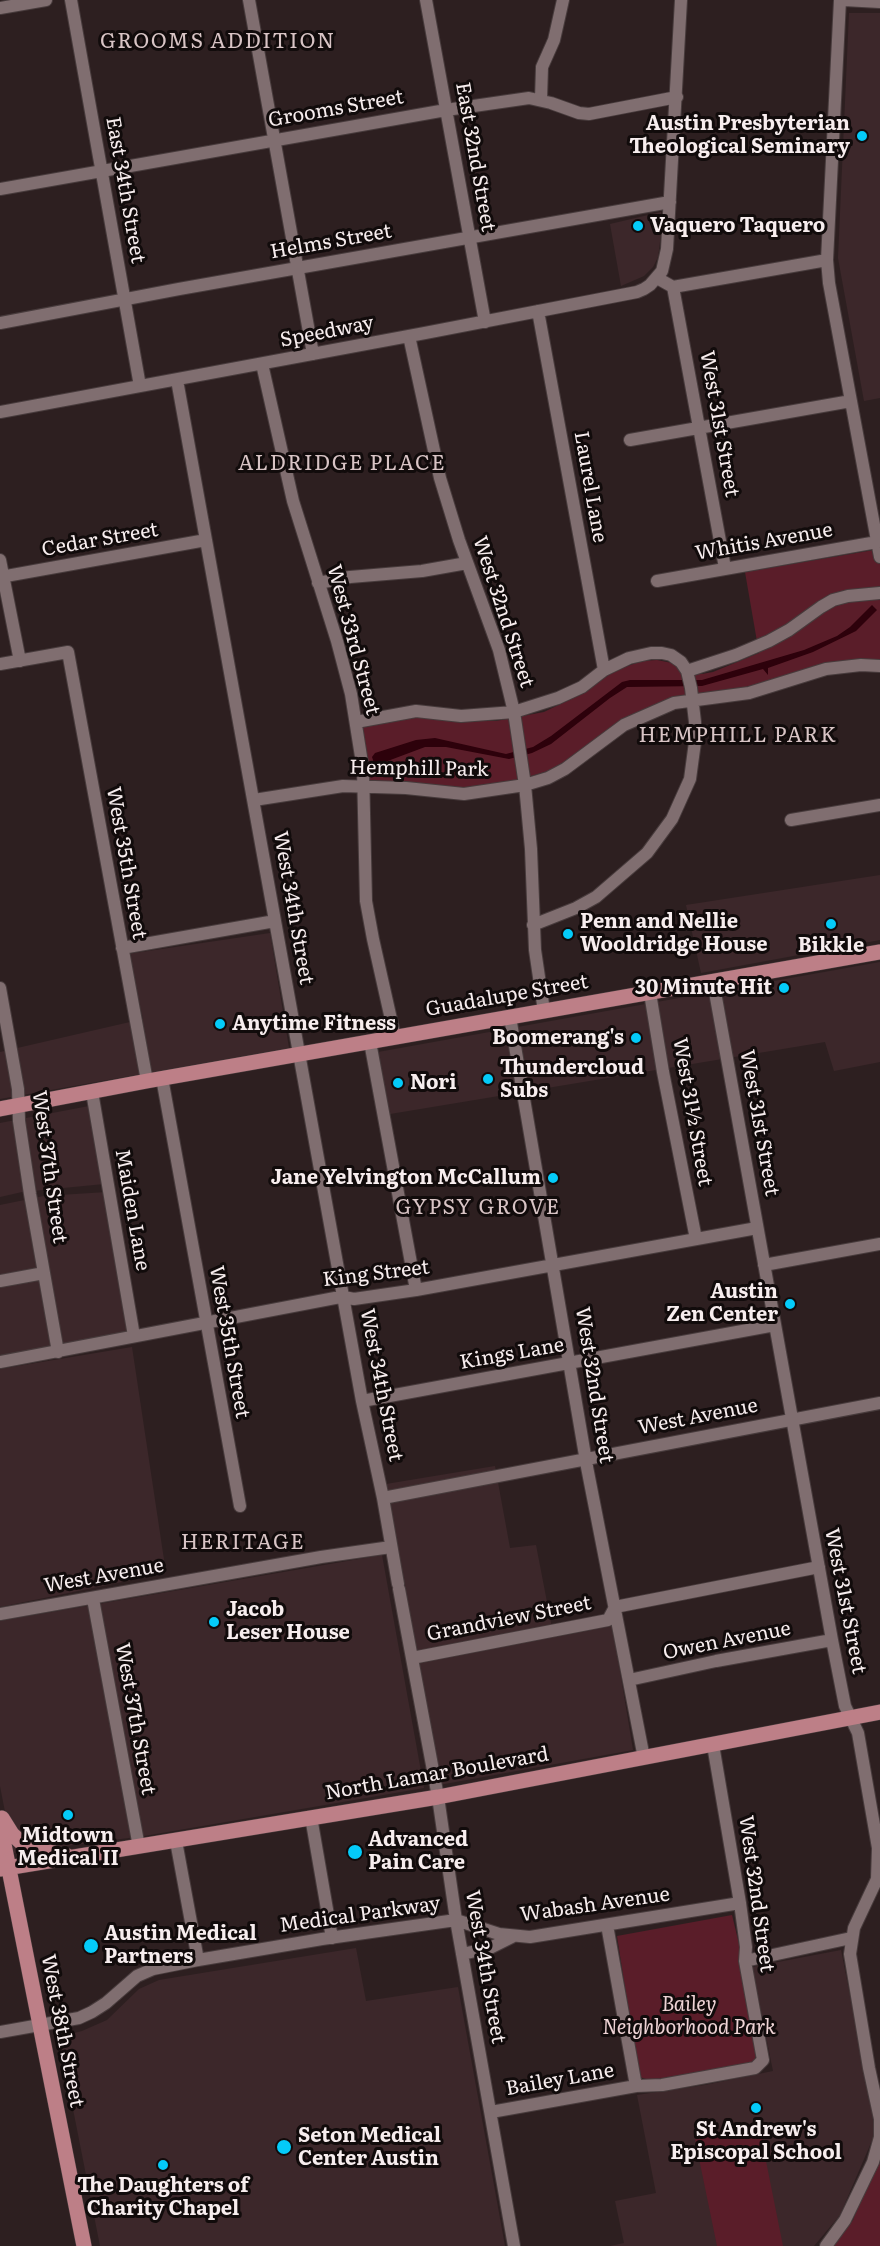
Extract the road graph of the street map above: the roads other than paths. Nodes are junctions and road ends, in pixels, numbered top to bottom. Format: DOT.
graph roads {
  1 [pos="46,0"];
  2 [pos="71,0"];
  3 [pos="249,0"];
  4 [pos="426,0"];
  5 [pos="563,0"];
  6 [pos="681,0"];
  7 [pos="840,0"];
  8 [pos="844,0"];
  9 [pos="880,2"];
  10 [pos="0,8"];
  11 [pos="677,97"];
  12 [pos="541,99"];
  13 [pos="446,110"];
  14 [pos="274,140"];
  15 [pos="102,171"];
  16 [pos="0,189"];
  17 [pos="670,202"];
  18 [pos="469,238"];
  19 [pos="827,260"];
  20 [pos="297,268"];
  21 [pos="657,278"];
  22 [pos="673,287"];
  23 [pos="125,300"];
  24 [pos="538,311"];
  25 [pos="485,322"];
  26 [pos="0,323"];
  27 [pos="410,336"];
  28 [pos="313,354"];
  29 [pos="262,364"];
  30 [pos="177,380"];
  31 [pos="140,386"];
  32 [pos="851,401"];
  33 [pos="0,412"];
  34 [pos="699,428"];
  35 [pos="630,440"];
  36 [pos="206,540"];
  37 [pos="877,542"];
  38 [pos="880,557"];
  39 [pos="0,560"];
  40 [pos="467,563"];
  41 [pos="725,568"];
  42 [pos="2,577"];
  43 [pos="657,581"];
  44 [pos="318,583"];
  45 [pos="880,593"];
  46 [pos="20,661"];
  47 [pos="0,664"];
  48 [pos="880,666"];
  49 [pos="604,670"];
  50 [pos="690,684"];
  51 [pos="514,712"];
  52 [pos="356,722"];
  53 [pos="525,785"];
  54 [pos="364,786"];
  55 [pos="254,800"];
  56 [pos="880,805"];
  57 [pos="791,820"];
  58 [pos="275,921"];
  59 [pos="533,925"];
  60 [pos="122,948"];
  61 [pos="880,952"];
  62 [pos="712,981"];
  63 [pos="0,988"];
  64 [pos="650,993"];
  65 [pos="544,1011"];
  66 [pos="510,1017"];
  67 [pos="395,1037"];
  68 [pos="370,1042"];
  69 [pos="299,1054"];
  70 [pos="155,1079"];
  71 [pos="92,1092"];
  72 [pos="18,1106"];
  73 [pos="0,1109"];
  74 [pos="757,1228"];
  75 [pos="696,1239"];
  76 [pos="880,1244"];
  77 [pos="554,1265"];
  78 [pos="764,1265"];
  79 [pos="44,1273"];
  80 [pos="0,1281"];
  81 [pos="416,1290"];
  82 [pos="344,1297"];
  83 [pos="205,1322"];
  84 [pos="775,1325"];
  85 [pos="134,1336"];
  86 [pos="58,1352"];
  87 [pos="0,1362"];
  88 [pos="570,1363"];
  89 [pos="362,1401"];
  90 [pos="880,1403"];
  91 [pos="791,1419"];
  92 [pos="586,1459"];
  93 [pos="383,1497"];
  94 [pos="240,1506"];
  95 [pos="391,1547"];
  96 [pos="819,1567"];
  97 [pos="93,1599"];
  98 [pos="615,1607"];
  99 [pos="0,1614"];
  100 [pos="832,1640"];
  101 [pos="412,1658"];
  102 [pos="629,1680"];
  103 [pos="880,1712"];
  104 [pos="852,1718"];
  105 [pos="713,1745"];
  106 [pos="644,1758"];
  107 [pos="438,1797"];
  108 [pos="0,1815"];
  109 [pos="310,1817"];
  110 [pos="0,1824"];
  111 [pos="176,1841"];
  112 [pos="139,1847"];
  113 [pos="74,1857"];
  114 [pos="5,1868"];
  115 [pos="741,1903"];
  116 [pos="456,1920"];
  117 [pos="607,1925"];
  118 [pos="512,1937"];
  119 [pos="332,1938"];
  120 [pos="851,1938"];
  121 [pos="462,1954"];
  122 [pos="198,1960"];
  123 [pos="745,1961"];
  124 [pos="39,2025"];
  125 [pos="0,2032"];
  126 [pos="636,2086"];
  127 [pos="491,2112"];
  128 [pos="84,2246"];
  129 [pos="514,2246"];
  130 [pos="826,2246"];
  1 -- 10 [label="street"];
  2 -- 15 [label="street, East 34th Street"];
  3 -- 14 [label="street"];
  4 -- 13 [label="street, East 32nd Street"];
  5 -- 12 [label="street"];
  6 -- 11 [label="street"];
  7 -- 19 [label="street"];
  8 -- 9 [label="street"];
  11 -- 12 [label="street, Grooms Street"];
  11 -- 17 [label="street"];
  12 -- 13 [label="street, Grooms Street"];
  13 -- 14 [label="street, Grooms Street"];
  13 -- 18 [label="street, East 32nd Street"];
  14 -- 15 [label="street, Grooms Street"];
  14 -- 20 [label="street"];
  15 -- 16 [label="street, Grooms Street"];
  15 -- 23 [label="street, East 34th Street"];
  17 -- 18 [label="street, Helms Street"];
  17 -- 21 [label="street"];
  18 -- 20 [label="street, Helms Street"];
  18 -- 25 [label="street, East 32nd Street"];
  19 -- 22 [label="street"];
  19 -- 32 [label="street"];
  20 -- 23 [label="street, Helms Street"];
  20 -- 28 [label="street"];
  21 -- 22 [label="street"];
  21 -- 24 [label="street, Speedway"];
  22 -- 34 [label="street, West 31st Street"];
  23 -- 26 [label="street, Helms Street"];
  23 -- 31 [label="street, East 34th Street"];
  24 -- 25 [label="street, Speedway"];
  24 -- 49 [label="street, Laurel Lane"];
  25 -- 27 [label="street, Speedway"];
  27 -- 28 [label="street, Speedway"];
  27 -- 40 [label="street, West 32nd Street"];
  28 -- 29 [label="street, Speedway"];
  29 -- 30 [label="street, Speedway"];
  29 -- 44 [label="street, West 33rd Street"];
  30 -- 31 [label="street, Speedway"];
  30 -- 36 [label="street, West 34th Street"];
  31 -- 33 [label="street, Speedway"];
  32 -- 34 [label="street"];
  32 -- 37 [label="street"];
  34 -- 35 [label="street"];
  34 -- 41 [label="street, West 31st Street"];
  36 -- 42 [label="street, Cedar Street"];
  36 -- 55 [label="street, West 34th Street"];
  37 -- 38 [label="street"];
  37 -- 41 [label="street, Whitis Avenue"];
  39 -- 42 [label="street"];
  40 -- 44 [label="street"];
  40 -- 51 [label="street, West 32nd Street"];
  41 -- 43 [label="street, Whitis Avenue"];
  42 -- 46 [label="street"];
  44 -- 52 [label="street, West 33rd Street"];
  45 -- 50 [label="street, Hemphill Park"];
  46 -- 47 [label="street"];
  46 -- 60 [label="street, West 35th Street"];
  48 -- 50 [label="street, Hemphill Park"];
  49 -- 50 [label="street"];
  49 -- 51 [label="street"];
  50 -- 53 [label="street, Hemphill Park"];
  50 -- 59 [label="street"];
  51 -- 52 [label="street"];
  51 -- 53 [label="street, West 32nd Street"];
  52 -- 54 [label="street, West 33rd Street"];
  53 -- 54 [label="street, Hemphill Park"];
  53 -- 59 [label="street, West 32nd Street"];
  54 -- 55 [label="street, Hemphill Park"];
  54 -- 67 [label="street, West 33rd Street"];
  55 -- 58 [label="street, West 34th Street"];
  56 -- 57 [label="street"];
  58 -- 60 [label="street"];
  58 -- 69 [label="street, West 34th Street"];
  59 -- 65 [label="street, West 32nd Street"];
  60 -- 70 [label="street, West 35th Street"];
  61 -- 62 [label="main road, Guadalupe Street"];
  62 -- 64 [label="main road, Guadalupe Street"];
  62 -- 74 [label="street, West 31st Street"];
  63 -- 72 [label="street, West 37th Street"];
  64 -- 65 [label="main road, Guadalupe Street"];
  64 -- 75 [label="street, West 31½ Street"];
  65 -- 66 [label="main road, Guadalupe Street"];
  66 -- 67 [label="main road, Guadalupe Street"];
  66 -- 77 [label="street, West 32nd Street"];
  67 -- 68 [label="main road, Guadalupe Street"];
  68 -- 69 [label="main road, Guadalupe Street"];
  68 -- 81 [label="street"];
  69 -- 70 [label="main road, Guadalupe Street"];
  69 -- 82 [label="street, West 34th Street"];
  70 -- 71 [label="main road, Guadalupe Street"];
  70 -- 83 [label="street, West 35th Street"];
  71 -- 72 [label="main road, Guadalupe Street"];
  71 -- 85 [label="street, Maiden Lane"];
  72 -- 73 [label="main road, Guadalupe Street"];
  72 -- 79 [label="street, West 37th Street"];
  74 -- 75 [label="street, King Street"];
  74 -- 78 [label="street, West 31st Street"];
  75 -- 77 [label="street, King Street"];
  76 -- 78 [label="street"];
  77 -- 81 [label="street, King Street"];
  77 -- 88 [label="street, West 32nd Street"];
  78 -- 84 [label="street, West 31st Street"];
  79 -- 80 [label="street"];
  79 -- 86 [label="street, West 37th Street"];
  81 -- 82 [label="street, King Street"];
  82 -- 83 [label="street, King Street"];
  82 -- 89 [label="street, West 34th Street"];
  83 -- 85 [label="street, King Street"];
  83 -- 94 [label="street, West 35th Street"];
  84 -- 88 [label="street, Kings Lane"];
  84 -- 91 [label="street, West 31st Street"];
  85 -- 86 [label="street, King Street"];
  86 -- 87 [label="street, King Street"];
  88 -- 89 [label="street, Kings Lane"];
  88 -- 92 [label="street, West 32nd Street"];
  89 -- 93 [label="street, West 34th Street"];
  90 -- 91 [label="street, West Avenue"];
  91 -- 92 [label="street, West Avenue"];
  91 -- 96 [label="street, West 31st Street"];
  92 -- 93 [label="street, West Avenue"];
  92 -- 98 [label="street, West 32nd Street"];
  93 -- 95 [label="street, West 34th Street"];
  95 -- 97 [label="street, West Avenue"];
  95 -- 101 [label="street, West 34th Street"];
  96 -- 98 [label="street, Grandview Street"];
  96 -- 100 [label="street, West 31st Street"];
  97 -- 99 [label="street, West Avenue"];
  97 -- 112 [label="street, West 37th Street"];
  98 -- 101 [label="street, Grandview Street"];
  98 -- 102 [label="street, West 32nd Street"];
  100 -- 102 [label="street, Owen Avenue"];
  100 -- 104 [label="street, West 31st Street"];
  101 -- 107 [label="street, West 34th Street"];
  102 -- 106 [label="street, West 32nd Street"];
  103 -- 104 [label="main road, North Lamar Boulevard"];
  104 -- 105 [label="main road, North Lamar Boulevard"];
  104 -- 120 [label="street, West 31st Street"];
  105 -- 106 [label="main road, North Lamar Boulevard"];
  105 -- 115 [label="street, West 32nd Street"];
  106 -- 107 [label="main road, North Lamar Boulevard"];
  107 -- 109 [label="main road, North Lamar Boulevard"];
  107 -- 116 [label="street, West 34th Street"];
  108 -- 113 [label="main road"];
  109 -- 111 [label="main road, North Lamar Boulevard"];
  109 -- 119 [label="street"];
  110 -- 114 [label="main road, West 38th Street"];
  111 -- 112 [label="main road, North Lamar Boulevard"];
  111 -- 122 [label="street"];
  112 -- 113 [label="main road, North Lamar Boulevard"];
  113 -- 114 [label="main road, North Lamar Boulevard"];
  114 -- 124 [label="main road, West 38th Street"];
  115 -- 117 [label="street, Wabash Avenue"];
  115 -- 123 [label="street, West 32nd Street"];
  116 -- 118 [label="street, Wabash Avenue"];
  116 -- 119 [label="street, Medical Parkway"];
  116 -- 121 [label="street, West 34th Street"];
  117 -- 118 [label="street, Wabash Avenue"];
  117 -- 126 [label="street"];
  118 -- 121 [label="street"];
  119 -- 122 [label="street, Medical Parkway"];
  120 -- 123 [label="street"];
  120 -- 130 [label="street, West 31st Street"];
  121 -- 127 [label="street, West 34th Street"];
  122 -- 124 [label="street, Medical Parkway"];
  123 -- 126 [label="street, West 32nd Street"];
  124 -- 125 [label="street, Medical Parkway"];
  124 -- 128 [label="main road, West 38th Street"];
  126 -- 127 [label="street, Bailey Lane"];
  127 -- 129 [label="street, West 34th Street"];
}
